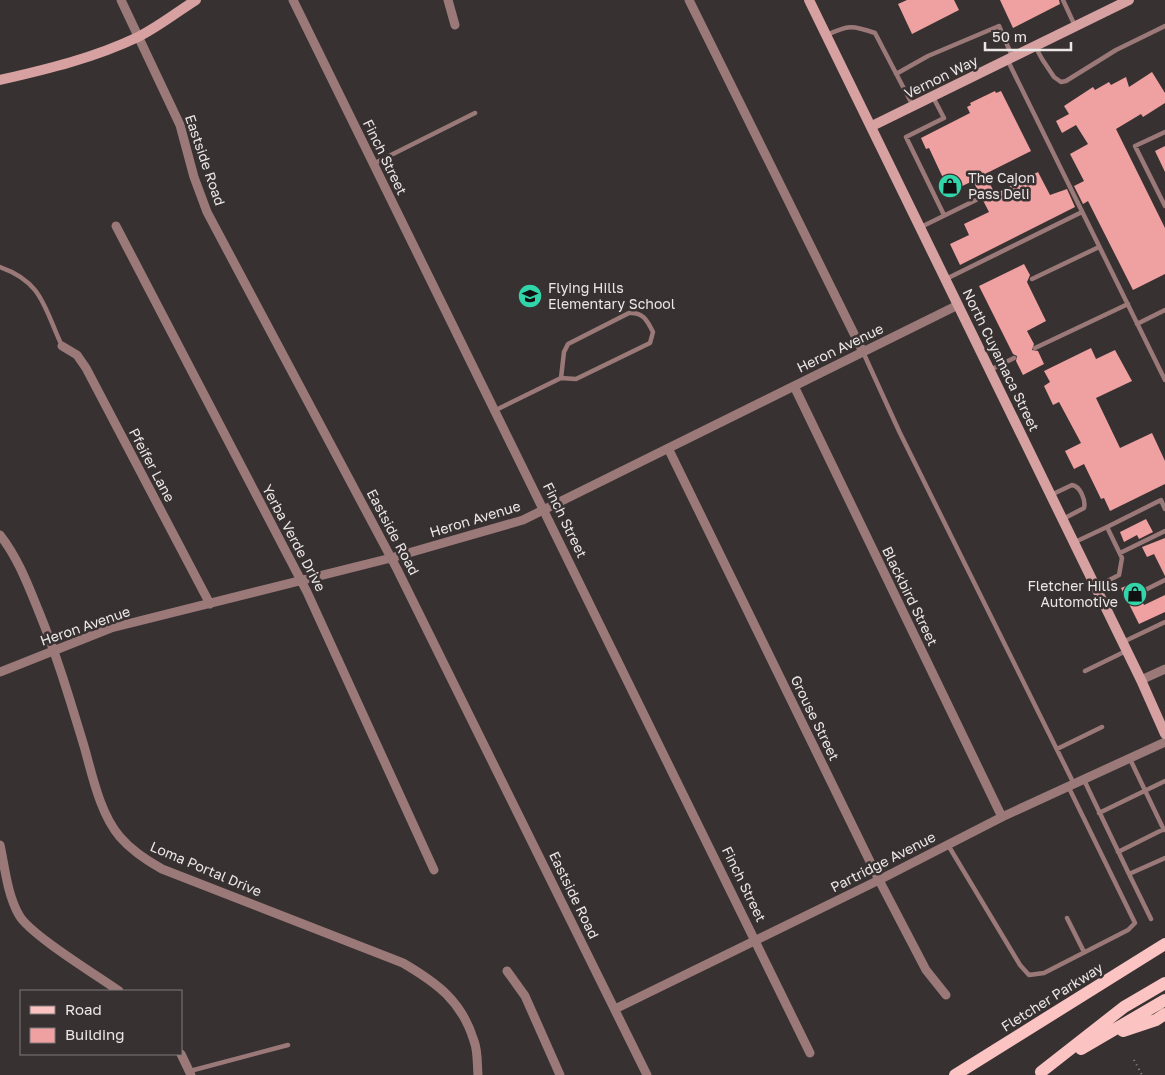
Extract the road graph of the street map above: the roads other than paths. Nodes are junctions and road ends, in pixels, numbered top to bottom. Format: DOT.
graph roads {
  1 [pos="121,0"];
  2 [pos="196,0"];
  3 [pos="293,0"];
  4 [pos="448,0"];
  5 [pos="689,0"];
  6 [pos="809,0"];
  7 [pos="1063,0"];
  8 [pos="1129,0"];
  9 [pos="1110,4"];
  10 [pos="455,26"];
  11 [pos="1075,26"];
  12 [pos="1165,26"];
  13 [pos="140,36"];
  14 [pos="827,36"];
  15 [pos="1036,46"];
  16 [pos="1010,58"];
  17 [pos="896,74"];
  18 [pos="0,80"];
  19 [pos="933,96"];
  20 [pos="913,106"];
  21 [pos="475,113"];
  22 [pos="872,126"];
  23 [pos="1165,132"];
  24 [pos="373,164"];
  25 [pos="976,200"];
  26 [pos="1165,206"];
  27 [pos="1082,212"];
  28 [pos="944,215"];
  29 [pos="116,226"];
  30 [pos="921,227"];
  31 [pos="1099,247"];
  32 [pos="0,267"];
  33 [pos="946,279"];
  34 [pos="1032,279"];
  35 [pos="1128,304"];
  36 [pos="958,305"];
  37 [pos="1165,310"];
  38 [pos="1137,324"];
  39 [pos="62,346"];
  40 [pos="1035,348"];
  41 [pos="863,352"];
  42 [pos="1014,358"];
  43 [pos="990,370"];
  44 [pos="561,378"];
  45 [pos="1165,380"];
  46 [pos="794,386"];
  47 [pos="496,410"];
  48 [pos="668,448"];
  49 [pos="1051,495"];
  50 [pos="545,509"];
  51 [pos="1165,509"];
  52 [pos="1063,519"];
  53 [pos="1107,527"];
  54 [pos="1165,531"];
  55 [pos="0,535"];
  56 [pos="1074,543"];
  57 [pos="1120,553"];
  58 [pos="391,558"];
  59 [pos="1165,580"];
  60 [pos="300,581"];
  61 [pos="1096,586"];
  62 [pos="1141,592"];
  63 [pos="210,604"];
  64 [pos="1165,622"];
  65 [pos="1125,647"];
  66 [pos="54,650"];
  67 [pos="1165,669"];
  68 [pos="1085,671"];
  69 [pos="0,672"];
  70 [pos="1141,680"];
  71 [pos="1102,727"];
  72 [pos="1165,734"];
  73 [pos="1165,742"];
  74 [pos="1057,750"];
  75 [pos="1130,758"];
  76 [pos="1084,780"];
  77 [pos="1165,781"];
  78 [pos="1072,786"];
  79 [pos="1145,790"];
  80 [pos="1100,812"];
  81 [pos="1002,817"];
  82 [pos="1164,829"];
  83 [pos="0,844"];
  84 [pos="948,845"];
  85 [pos="1118,852"];
  86 [pos="1165,858"];
  87 [pos="434,870"];
  88 [pos="1130,874"];
  89 [pos="879,880"];
  90 [pos="1067,918"];
  91 [pos="1151,919"];
  92 [pos="756,939"];
  93 [pos="1165,944"];
  94 [pos="1084,952"];
  95 [pos="507,971"];
  96 [pos="1165,983"];
  97 [pos="118,990"];
  98 [pos="946,995"];
  99 [pos="1165,1000"];
  100 [pos="615,1009"];
  101 [pos="1165,1014"];
  102 [pos="1099,1039"];
  103 [pos="288,1045"];
  104 [pos="810,1053"];
  105 [pos="182,1055"];
  106 [pos="191,1073"];
  107 [pos="1039,1074"];
  108 [pos="478,1075"];
  109 [pos="560,1075"];
  110 [pos="647,1075"];
  111 [pos="955,1075"];
  1 -- 13 [label="street, Eastside Road"];
  2 -- 13 [label="main road"];
  3 -- 24 [label="street, Finch Street"];
  4 -- 10 [label="street"];
  5 -- 41 [label="street"];
  6 -- 14 [label="main road, North Cuyamaca Street"];
  7 -- 11 [label="lane"];
  8 -- 9 [label="main road, Vernon Way"];
  9 -- 11 [label="main road, Vernon Way"];
  11 -- 15 [label="main road, Vernon Way"];
  12 -- 15 [label="lane"];
  13 -- 18 [label="main road"];
  13 -- 58 [label="street, Eastside Road"];
  14 -- 17 [label="lane"];
  14 -- 22 [label="main road, North Cuyamaca Street"];
  15 -- 16 [label="main road, Vernon Way"];
  16 -- 17 [label="lane"];
  16 -- 19 [label="main road, Vernon Way"];
  16 -- 27 [label="lane"];
  17 -- 20 [label="lane"];
  19 -- 20 [label="main road, Vernon Way"];
  19 -- 28 [label="lane"];
  20 -- 22 [label="main road, Vernon Way"];
  21 -- 24 [label="lane"];
  22 -- 30 [label="main road, North Cuyamaca Street"];
  23 -- 26 [label="lane"];
  24 -- 47 [label="street, Finch Street"];
  25 -- 28 [label="lane"];
  27 -- 31 [label="lane"];
  27 -- 33 [label="lane"];
  28 -- 30 [label="lane"];
  29 -- 60 [label="street, Yerba Verde Drive"];
  30 -- 33 [label="main road, North Cuyamaca Street"];
  31 -- 34 [label="lane"];
  31 -- 35 [label="lane"];
  32 -- 39 [label="lane"];
  33 -- 36 [label="main road, North Cuyamaca Street"];
  35 -- 38 [label="lane"];
  35 -- 40 [label="lane"];
  36 -- 41 [label="street, Heron Avenue"];
  36 -- 43 [label="main road, North Cuyamaca Street"];
  37 -- 38 [label="lane"];
  38 -- 45 [label="lane"];
  39 -- 63 [label="street, Pfeifer Lane"];
  41 -- 46 [label="street, Heron Avenue"];
  41 -- 74 [label="lane"];
  42 -- 43 [label="lane"];
  43 -- 49 [label="main road, North Cuyamaca Street"];
  44 -- 44 [label="lane"];
  44 -- 47 [label="lane"];
  46 -- 48 [label="street, Heron Avenue"];
  46 -- 81 [label="street, Blackbird Street"];
  47 -- 50 [label="street, Finch Street"];
  48 -- 50 [label="street, Heron Avenue"];
  48 -- 89 [label="street, Grouse Street"];
  49 -- 52 [label="main road, North Cuyamaca Street"];
  49 -- 52 [label="lane"];
  50 -- 58 [label="street, Heron Avenue"];
  50 -- 92 [label="street, Finch Street"];
  51 -- 53 [label="lane"];
  52 -- 56 [label="main road, North Cuyamaca Street"];
  53 -- 56 [label="lane"];
  53 -- 57 [label="lane"];
  54 -- 57 [label="lane"];
  55 -- 66 [label="street, Loma Portal Drive"];
  56 -- 61 [label="main road, North Cuyamaca Street"];
  57 -- 61 [label="lane"];
  58 -- 60 [label="street, Heron Avenue"];
  58 -- 100 [label="street, Eastside Road"];
  59 -- 62 [label="lane"];
  60 -- 63 [label="street, Heron Avenue"];
  60 -- 87 [label="street, Yerba Verde Drive"];
  61 -- 65 [label="main road, North Cuyamaca Street"];
  63 -- 66 [label="street, Heron Avenue"];
  64 -- 65 [label="lane"];
  65 -- 68 [label="lane"];
  65 -- 70 [label="main road, North Cuyamaca Street"];
  66 -- 69 [label="street, Heron Avenue"];
  66 -- 108 [label="street, Loma Portal Drive"];
  67 -- 70 [label="street"];
  70 -- 72 [label="main road, North Cuyamaca Street"];
  71 -- 74 [label="lane"];
  73 -- 75 [label="street, Partridge Avenue"];
  74 -- 78 [label="lane"];
  75 -- 76 [label="street, Partridge Avenue"];
  75 -- 79 [label="lane"];
  76 -- 78 [label="street, Partridge Avenue"];
  76 -- 80 [label="lane"];
  77 -- 79 [label="lane"];
  78 -- 81 [label="street, Partridge Avenue"];
  78 -- 94 [label="lane"];
  79 -- 80 [label="lane"];
  79 -- 82 [label="lane"];
  80 -- 85 [label="lane"];
  81 -- 84 [label="street, Partridge Avenue"];
  82 -- 85 [label="lane"];
  83 -- 97 [label="street"];
  84 -- 89 [label="street, Partridge Avenue"];
  84 -- 94 [label="lane"];
  85 -- 88 [label="lane"];
  86 -- 88 [label="lane"];
  88 -- 91 [label="lane"];
  89 -- 92 [label="street, Partridge Avenue"];
  89 -- 98 [label="street, Grouse Street"];
  90 -- 94 [label="lane"];
  92 -- 100 [label="street, Partridge Avenue"];
  92 -- 104 [label="street, Finch Street"];
  93 -- 111 [label="main road, Fletcher Parkway"];
  95 -- 109 [label="street"];
  96 -- 107 [label="main road"];
  99 -- 102 [label="main road"];
  100 -- 110 [label="street, Eastside Road"];
  101 -- 102 [label="main road"];
  102 -- 107 [label="main road"];
  103 -- 106 [label="lane"];
  105 -- 106 [label="street"];
}
